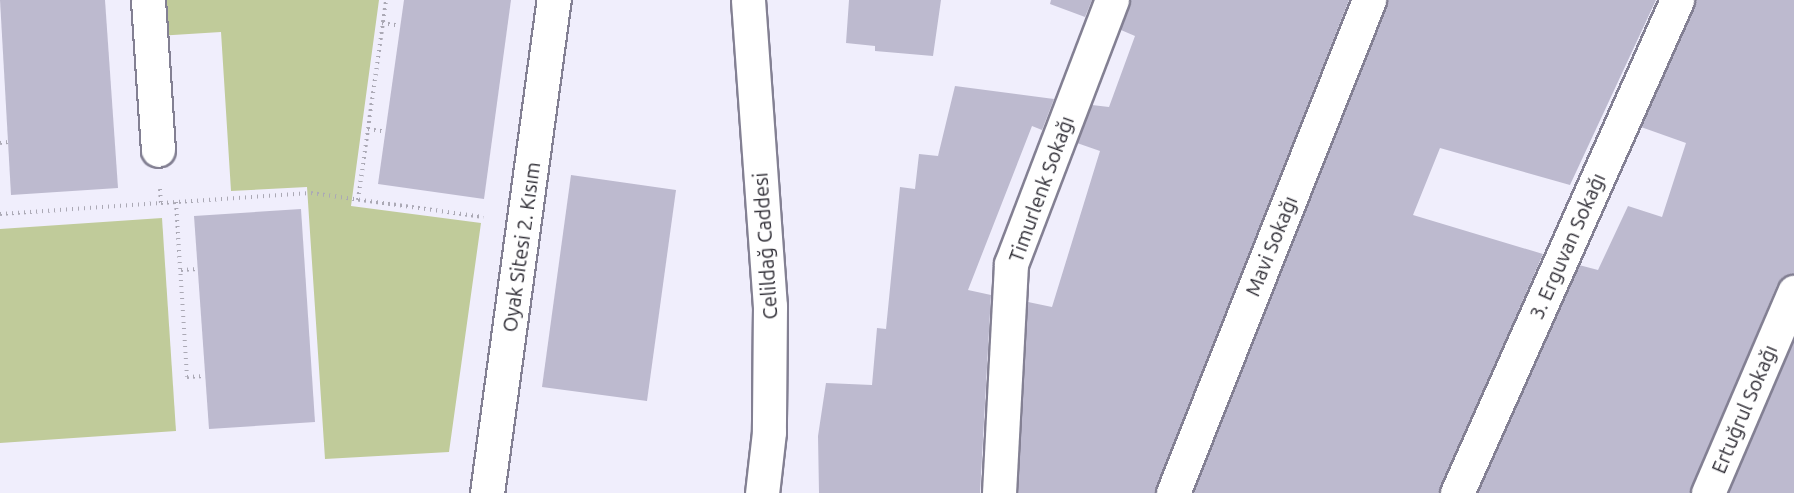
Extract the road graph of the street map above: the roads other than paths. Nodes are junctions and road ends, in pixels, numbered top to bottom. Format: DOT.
graph roads {
  1 [pos="148,0"];
  2 [pos="554,0"];
  3 [pos="748,0"];
  4 [pos="1112,0"];
  5 [pos="1369,0"];
  6 [pos="1677,0"];
  7 [pos="158,150"];
  8 [pos="1794,292"];
  9 [pos="487,493"];
  10 [pos="762,493"];
  11 [pos="999,493"];
  12 [pos="1173,493"];
  13 [pos="1457,493"];
  14 [pos="1708,493"];
  1 -- 7 [label="street"];
  2 -- 9 [label="street, Oyak Sitesi 2. Kısım"];
  3 -- 10 [label="street, Celildağ Caddesi"];
  4 -- 11 [label="street, Timurlenk Sokağı"];
  5 -- 12 [label="street, Mavi Sokağı"];
  6 -- 13 [label="street, 3. Erguvan Sokağı"];
  8 -- 14 [label="street, Ertuğrul Sokağı"];
}
